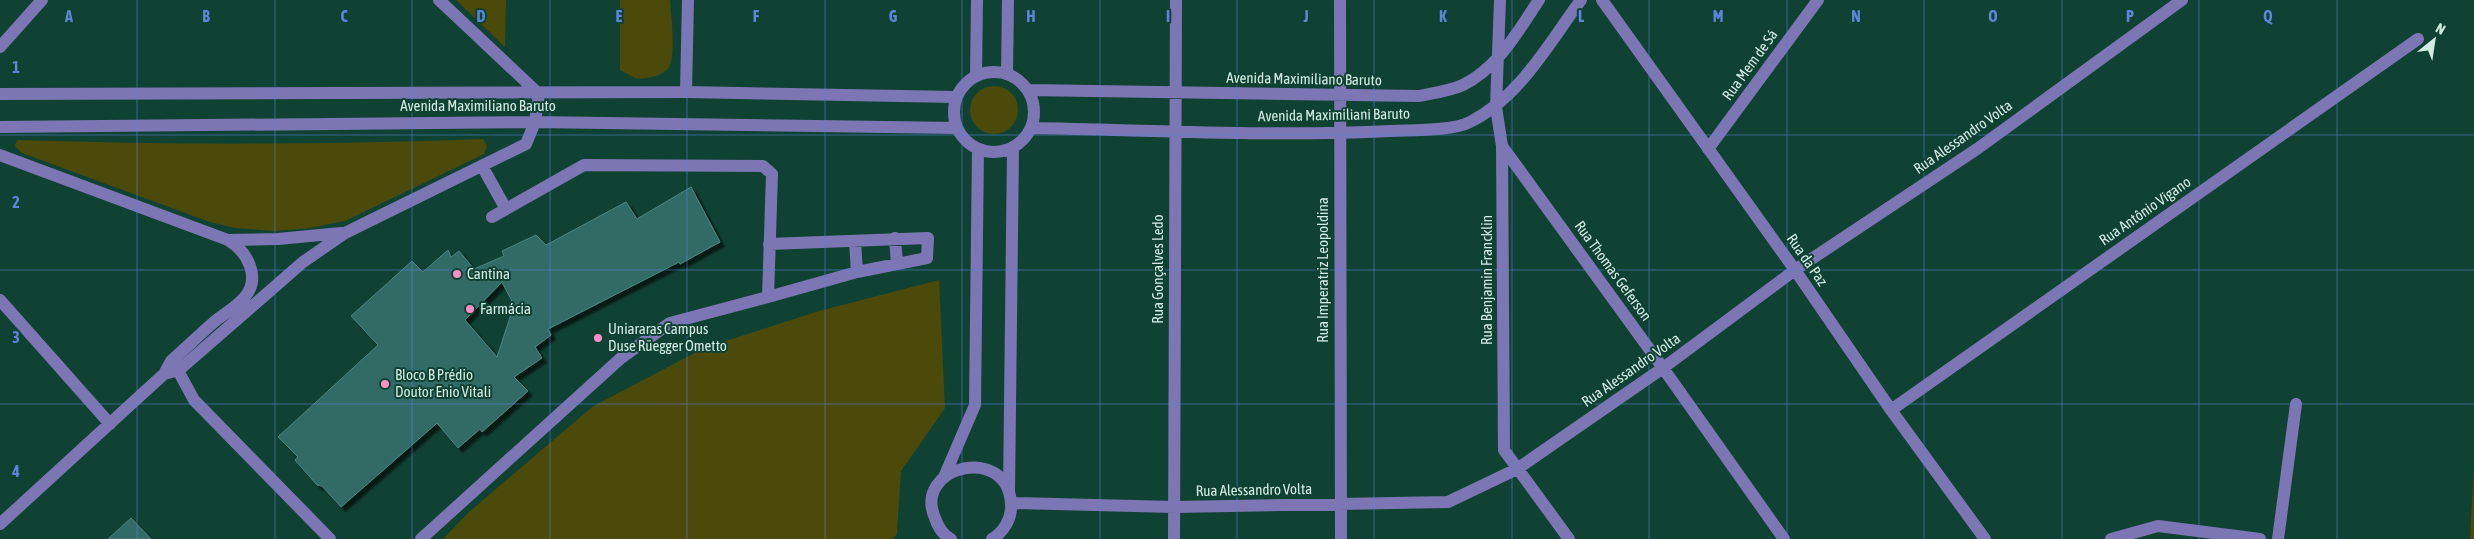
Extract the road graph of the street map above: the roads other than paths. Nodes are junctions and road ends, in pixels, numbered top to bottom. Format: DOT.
graph roads {
  1 [pos="42,0"];
  2 [pos="438,0"];
  3 [pos="688,0"];
  4 [pos="977,0"];
  5 [pos="1008,0"];
  6 [pos="1176,0"];
  7 [pos="1340,0"];
  8 [pos="1500,0"];
  9 [pos="1539,0"];
  10 [pos="1581,0"];
  11 [pos="1602,0"];
  12 [pos="1818,0"];
  13 [pos="2182,0"];
  14 [pos="2418,39"];
  15 [pos="0,48"];
  16 [pos="1498,57"];
  17 [pos="1007,74"];
  18 [pos="976,76"];
  19 [pos="1028,90"];
  20 [pos="686,92"];
  21 [pos="0,94"];
  22 [pos="539,94"];
  23 [pos="1176,94"];
  24 [pos="1340,94"];
  25 [pos="956,97"];
  26 [pos="1496,107"];
  27 [pos="535,122"];
  28 [pos="0,127"];
  29 [pos="957,128"];
  30 [pos="1031,128"];
  31 [pos="1175,131"];
  32 [pos="1339,134"];
  33 [pos="1502,146"];
  34 [pos="1013,148"];
  35 [pos="978,149"];
  36 [pos="1708,149"];
  37 [pos="0,155"];
  38 [pos="482,166"];
  39 [pos="506,209"];
  40 [pos="492,218"];
  41 [pos="345,233"];
  42 [pos="895,238"];
  43 [pos="228,240"];
  44 [pos="855,241"];
  45 [pos="769,244"];
  46 [pos="897,264"];
  47 [pos="1795,270"];
  48 [pos="857,272"];
  49 [pos="768,297"];
  50 [pos="0,300"];
  51 [pos="175,365"];
  52 [pos="1664,368"];
  53 [pos="2296,404"];
  54 [pos="1891,410"];
  55 [pos="110,424"];
  56 [pos="1517,469"];
  57 [pos="944,477"];
  58 [pos="1010,497"];
  59 [pos="1340,505"];
  60 [pos="1174,507"];
  61 [pos="1007,523"];
  62 [pos="0,524"];
  63 [pos="330,539"];
  64 [pos="422,539"];
  65 [pos="951,539"];
  66 [pos="992,539"];
  67 [pos="1007,539"];
  68 [pos="1174,539"];
  69 [pos="1340,539"];
  70 [pos="1569,539"];
  71 [pos="1784,539"];
  72 [pos="1985,539"];
  73 [pos="2111,539"];
  74 [pos="2260,539"];
  75 [pos="2278,539"];
  1 -- 15 [label="street"];
  2 -- 22 [label="street"];
  3 -- 20 [label="street"];
  4 -- 18 [label="street"];
  5 -- 17 [label="street"];
  6 -- 23 [label="street, Rua Gonçalves Ledo"];
  7 -- 24 [label="street, Rua Imperatriz Leopoldina"];
  8 -- 16 [label="street, Rua Benjamin Francklin"];
  9 -- 16 [label="street, Avenida Maximiliano Baruto"];
  10 -- 26 [label="street, Avenida Maximiliani Baruto"];
  11 -- 36 [label="street, Rua da Paz"];
  12 -- 36 [label="street, Rua Mem de Sá"];
  13 -- 47 [label="street, Rua Alessandro Volta"];
  14 -- 54 [label="street, Rua Antônio Vigano"];
  16 -- 24 [label="street, Avenida Maximiliano Baruto"];
  16 -- 26 [label="street, Rua Benjamin Francklin"];
  17 -- 18 [label="street"];
  17 -- 19 [label="street"];
  18 -- 25 [label="street"];
  19 -- 23 [label="street, Avenida Maximiliano Baruto"];
  19 -- 30 [label="street"];
  20 -- 22 [label="street, Avenida Maximiliano Baruto"];
  20 -- 25 [label="street, Avenida Maximiliano Baruto"];
  21 -- 22 [label="street, Avenida Maximiliano Baruto"];
  22 -- 27 [label="street"];
  23 -- 24 [label="street, Avenida Maximiliano Baruto"];
  23 -- 31 [label="street, Rua Gonçalves Ledo"];
  24 -- 32 [label="street, Rua Imperatriz Leopoldina"];
  25 -- 29 [label="street"];
  26 -- 32 [label="street, Avenida Maximiliani Baruto"];
  26 -- 33 [label="street, Rua Benjamin Francklin"];
  27 -- 28 [label="street, Avenida Maximiliano Baruto"];
  27 -- 29 [label="street, Avenida Maximiliano Baruto"];
  27 -- 38 [label="street"];
  29 -- 35 [label="street"];
  30 -- 31 [label="street, Avenida Maximiliani Baruto"];
  30 -- 34 [label="street"];
  31 -- 32 [label="street, Avenida Maximiliani Baruto"];
  31 -- 60 [label="street, Rua Gonçalves Ledo"];
  32 -- 59 [label="street, Rua Imperatriz Leopoldina"];
  33 -- 52 [label="street, Rua Thomas Geferson"];
  33 -- 56 [label="street, Rua Benjamin Francklin"];
  34 -- 35 [label="street"];
  34 -- 58 [label="street"];
  35 -- 57 [label="street"];
  36 -- 47 [label="street, Rua da Paz"];
  37 -- 43 [label="street"];
  38 -- 39 [label="street"];
  38 -- 41 [label="street"];
  39 -- 40 [label="street"];
  39 -- 45 [label="street"];
  41 -- 43 [label="street"];
  41 -- 51 [label="street"];
  42 -- 44 [label="street"];
  42 -- 46 [label="street"];
  42 -- 46 [label="street"];
  43 -- 51 [label="street"];
  44 -- 45 [label="street"];
  44 -- 48 [label="street"];
  45 -- 49 [label="street"];
  46 -- 48 [label="street"];
  47 -- 52 [label="street, Rua Alessandro Volta"];
  47 -- 54 [label="street, Rua da Paz"];
  48 -- 49 [label="street"];
  49 -- 64 [label="street"];
  50 -- 55 [label="street"];
  51 -- 55 [label="street"];
  51 -- 63 [label="street"];
  52 -- 56 [label="street, Rua Alessandro Volta"];
  52 -- 71 [label="street, Rua Thomas Geferson"];
  53 -- 75 [label="street"];
  54 -- 72 [label="street, Rua da Paz"];
  55 -- 62 [label="street"];
  56 -- 59 [label="street, Rua Alessandro Volta"];
  56 -- 70 [label="street, Rua Benjamin Francklin"];
  57 -- 58 [label="street"];
  57 -- 65 [label="street"];
  58 -- 60 [label="street, Rua Alessandro Volta"];
  58 -- 61 [label="street"];
  59 -- 60 [label="street, Rua Alessandro Volta"];
  59 -- 69 [label="street, Rua Imperatriz Leopoldina"];
  60 -- 68 [label="street, Rua Gonçalves Ledo"];
  61 -- 66 [label="street"];
  61 -- 67 [label="street"];
  73 -- 74 [label="street"];
}
